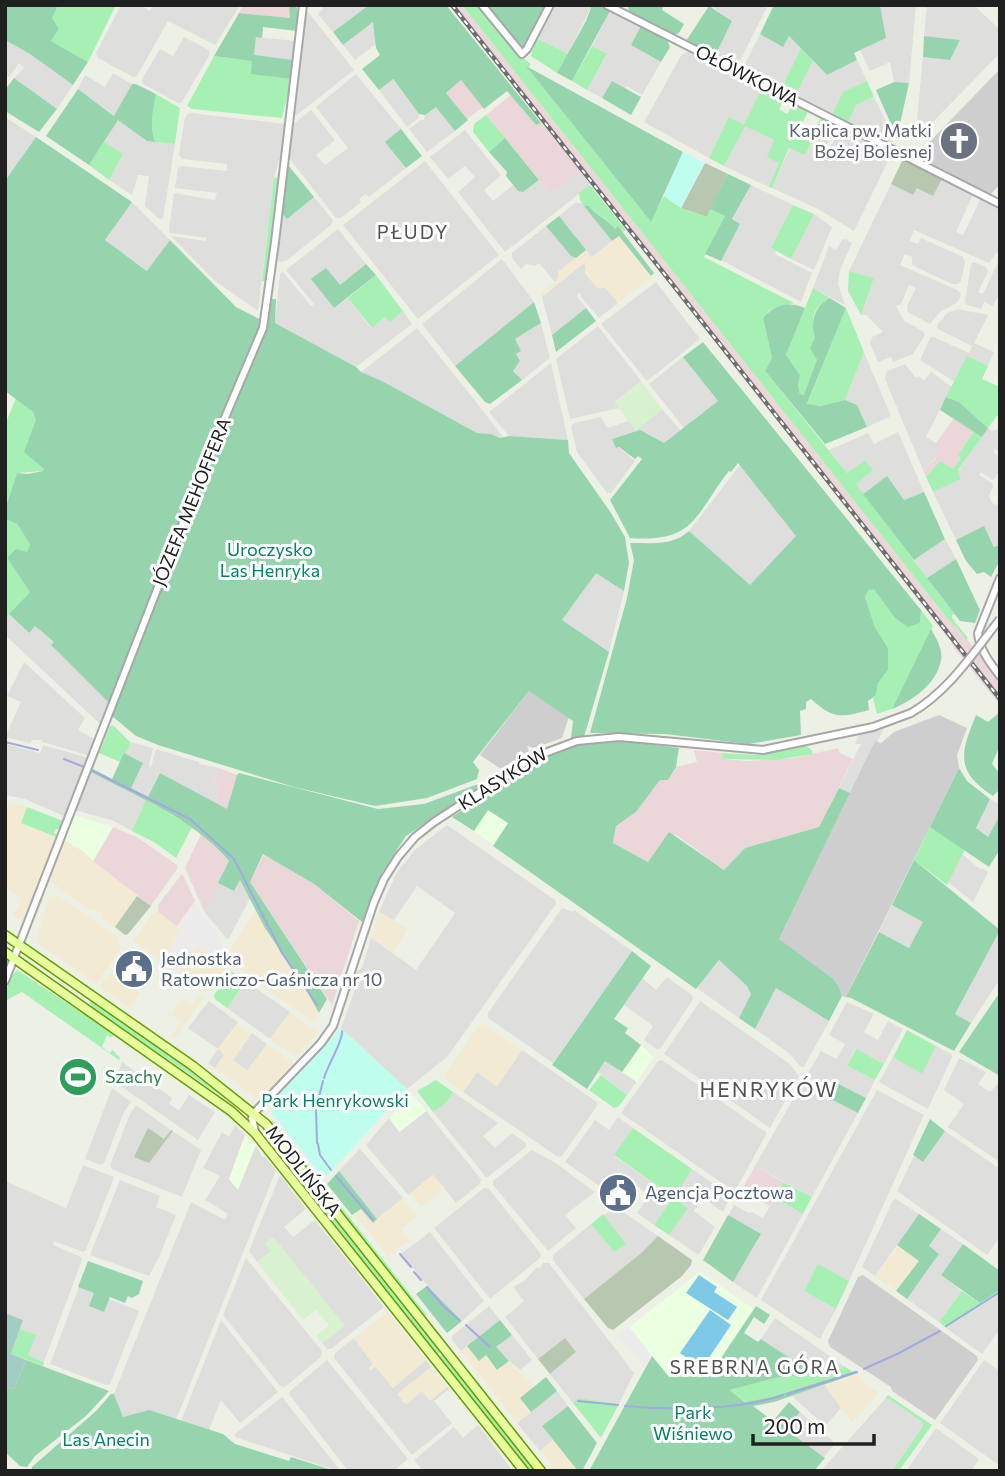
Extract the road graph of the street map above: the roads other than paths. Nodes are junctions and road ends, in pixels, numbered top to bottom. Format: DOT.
graph roads {
  1 [pos="303,5"];
  2 [pos="482,5"];
  3 [pos="550,5"];
  4 [pos="607,5"];
  5 [pos="1000,204"];
  6 [pos="1000,578"];
  7 [pos="1000,619"];
  8 [pos="1000,676"];
  9 [pos="5,935"];
  10 [pos="18,944"];
  11 [pos="9,955"];
  12 [pos="25,966"];
  13 [pos="9,971"];
  14 [pos="5,981"];
  15 [pos="230,1111"];
  16 [pos="255,1112"];
  17 [pos="255,1133"];
  18 [pos="524,1471"];
  19 [pos="541,1471"];
  1 -- 10 [label="street, JÓZEFA MEHOFFERA"];
  2 -- 3 [label="street"];
  4 -- 5 [label="street, OŁÓWKOWA"];
  6 -- 8 [label="street"];
  7 -- 16 [label="street, KLASYKÓW, bridge"];
  9 -- 10 [label="main road, MODLIŃSKA"];
  10 -- 11 [label="street, JÓZEFA MEHOFFERA"];
  10 -- 16 [label="main road, MODLIŃSKA"];
  11 -- 12 [label="main road, MODLIŃSKA"];
  11 -- 13 [label="street, JÓZEFA MEHOFFERA"];
  12 -- 13 [label="street"];
  12 -- 15 [label="main road, MODLIŃSKA"];
  13 -- 14 [label="street, JÓZEFA MEHOFFERA"];
  15 -- 16 [label="street"];
  15 -- 17 [label="main road, MODLIŃSKA"];
  16 -- 17 [label="street"];
  16 -- 19 [label="main road, MODLIŃSKA"];
  17 -- 18 [label="main road, MODLIŃSKA"];
}
